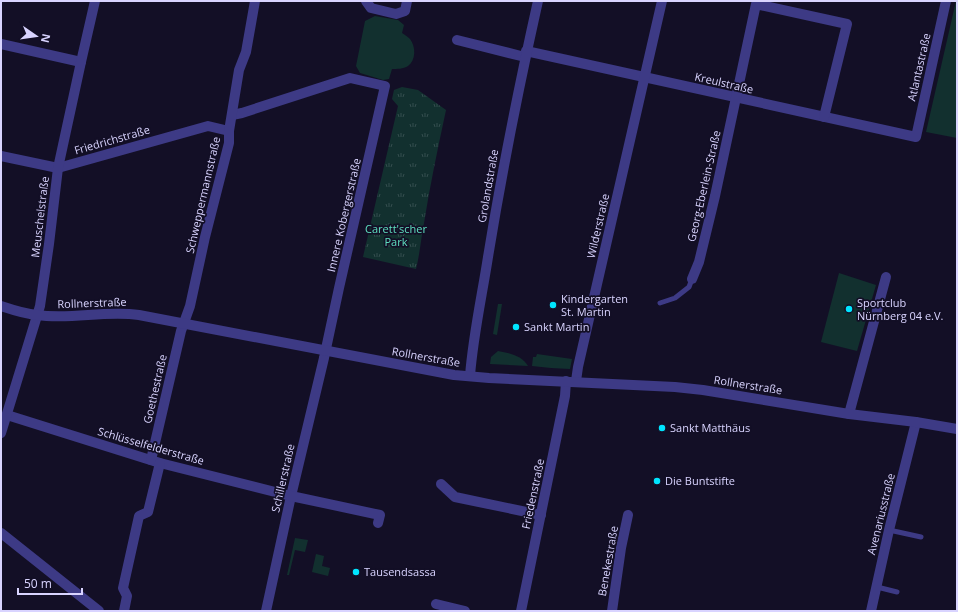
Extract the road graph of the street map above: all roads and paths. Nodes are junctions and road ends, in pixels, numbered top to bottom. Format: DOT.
graph roads {
  1 [pos="95,1"];
  2 [pos="255,1"];
  3 [pos="538,1"];
  4 [pos="662,1"];
  5 [pos="946,1"];
  6 [pos="368,5"];
  7 [pos="406,6"];
  8 [pos="457,40"];
  9 [pos="1,44"];
  10 [pos="526,54"];
  11 [pos="81,62"];
  12 [pos="644,77"];
  13 [pos="736,98"];
  14 [pos="232,115"];
  15 [pos="824,117"];
  16 [pos="229,131"];
  17 [pos="916,137"];
  18 [pos="1,156"];
  19 [pos="58,168"];
  20 [pos="886,277"];
  21 [pos="692,279"];
  22 [pos="660,303"];
  23 [pos="1,306"];
  24 [pos="38,316"];
  25 [pos="184,323"];
  26 [pos="326,350"];
  27 [pos="470,376"];
  28 [pos="571,381"];
  29 [pos="7,414"];
  30 [pos="849,414"];
  31 [pos="916,422"];
  32 [pos="957,429"];
  33 [pos="1,433"];
  34 [pos="155,462"];
  35 [pos="441,484"];
  36 [pos="291,496"];
  37 [pos="541,515"];
  38 [pos="628,515"];
  39 [pos="378,523"];
  40 [pos="889,530"];
  41 [pos="1,533"];
  42 [pos="921,537"];
  43 [pos="877,587"];
  44 [pos="897,592"];
  45 [pos="436,604"];
  46 [pos="99,611"];
  47 [pos="124,611"];
  48 [pos="266,611"];
  49 [pos="465,611"];
  50 [pos="521,611"];
  51 [pos="612,611"];
  52 [pos="871,611"];
  1 -- 11 [label="street, Meuschelstraße"];
  2 -- 14 [label="street, Schweppermannstraße"];
  3 -- 10 [label="street, Grolandstraße"];
  4 -- 12 [label="street, Wilderstraße"];
  5 -- 17 [label="street, Atlantastraße"];
  6 -- 7 [label="street"];
  8 -- 10 [label="street, Kreulstraße"];
  9 -- 11 [label="street"];
  10 -- 12 [label="street, Kreulstraße"];
  10 -- 27 [label="street, Grolandstraße"];
  11 -- 19 [label="street, Meuschelstraße"];
  12 -- 13 [label="street, Kreulstraße"];
  12 -- 28 [label="street, Wilderstraße"];
  13 -- 15 [label="street, Kreulstraße"];
  13 -- 15 [label="street, Georg-Eberlein-Straße"];
  13 -- 21 [label="street, Georg-Eberlein-Straße"];
  14 -- 16 [label="street, Schweppermannstraße"];
  14 -- 26 [label="street, Innere Kobergerstraße"];
  15 -- 17 [label="street, Kreulstraße"];
  16 -- 19 [label="street, Friedrichstraße"];
  16 -- 25 [label="street, Schweppermannstraße"];
  18 -- 19 [label="street, Friedrichstraße"];
  19 -- 24 [label="street, Meuschelstraße"];
  20 -- 30 [label="street"];
  21 -- 22 [label="lane"];
  23 -- 24 [label="street, Rollnerstraße"];
  24 -- 25 [label="street, Rollnerstraße"];
  24 -- 29 [label="street, Meuschelstraße"];
  25 -- 26 [label="street, Rollnerstraße"];
  25 -- 34 [label="street, Goethestraße"];
  26 -- 27 [label="street, Rollnerstraße"];
  26 -- 36 [label="street, Schillerstraße"];
  27 -- 28 [label="street, Rollnerstraße"];
  28 -- 30 [label="street, Rollnerstraße"];
  28 -- 37 [label="street, Friedenstraße"];
  29 -- 33 [label="street, Meuschelstraße"];
  29 -- 34 [label="street, Schlüsselfelderstraße"];
  30 -- 31 [label="street, Rollnerstraße"];
  31 -- 32 [label="street, Rollnerstraße"];
  31 -- 40 [label="street, Avenariusstraße"];
  34 -- 36 [label="street, Schlüsselfelderstraße"];
  34 -- 47 [label="street, Goethestraße"];
  35 -- 37 [label="street"];
  36 -- 39 [label="street, Schlüsselfelderstraße"];
  36 -- 48 [label="street, Schillerstraße"];
  37 -- 50 [label="street, Friedenstraße"];
  38 -- 51 [label="street, Benekestraße"];
  40 -- 42 [label="lane"];
  40 -- 43 [label="street, Avenariusstraße"];
  41 -- 46 [label="street"];
  43 -- 44 [label="lane"];
  43 -- 52 [label="street, Avenariusstraße"];
  45 -- 49 [label="street"];
}
